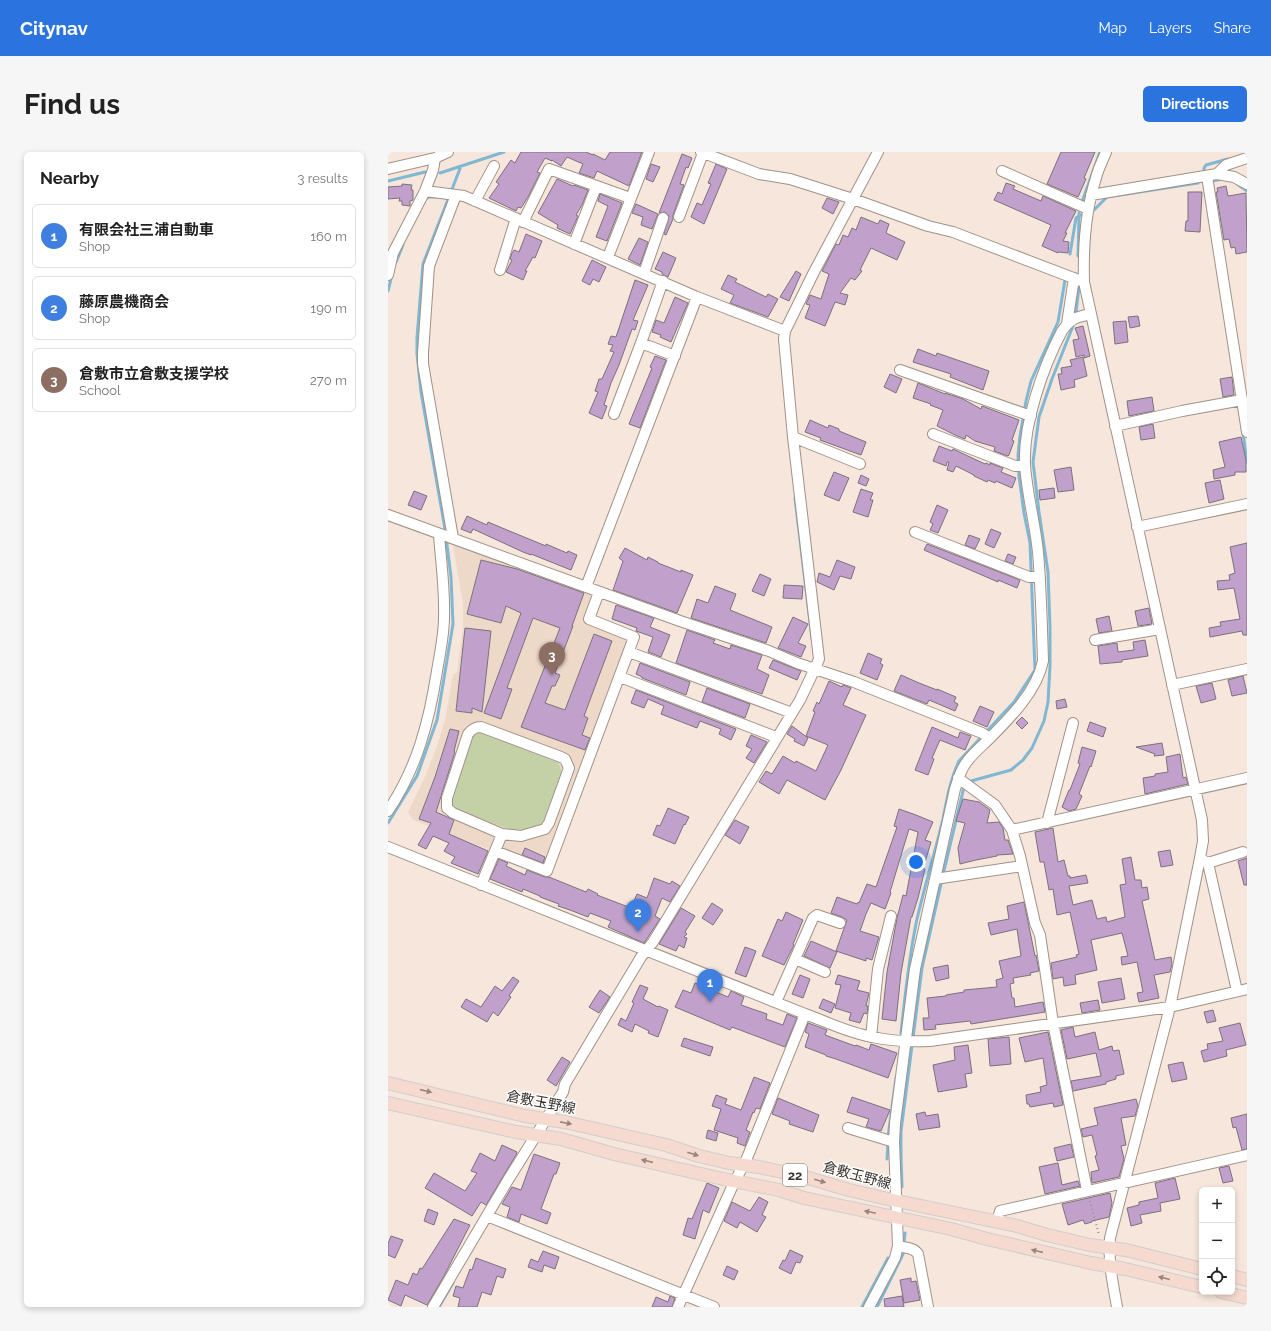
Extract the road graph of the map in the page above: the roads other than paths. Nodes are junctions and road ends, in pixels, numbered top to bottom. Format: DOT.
graph roads {
  1 [pos="448,152"];
  2 [pos="649,152"];
  3 [pos="702,152"];
  4 [pos="878,152"];
  5 [pos="1106,152"];
  6 [pos="435,158"];
  7 [pos="1247,158"];
  8 [pos="494,166"];
  9 [pos="388,169"];
  10 [pos="1002,171"];
  11 [pos="1212,175"];
  12 [pos="1247,184"];
  13 [pos="596,187"];
  14 [pos="425,191"];
  15 [pos="452,194"];
  16 [pos="1091,195"];
  17 [pos="630,198"];
  18 [pos="853,199"];
  19 [pos="476,201"];
  20 [pos="1088,209"];
  21 [pos="679,217"];
  22 [pos="663,218"];
  23 [pos="519,220"];
  24 [pos="574,244"];
  25 [pos="608,257"];
  26 [pos="500,270"];
  27 [pos="644,273"];
  28 [pos="388,275"];
  29 [pos="1074,278"];
  30 [pos="663,281"];
  31 [pos="1084,282"];
  32 [pos="697,297"];
  33 [pos="1090,314"];
  34 [pos="1067,324"];
  35 [pos="783,330"];
  36 [pos="641,342"];
  37 [pos="675,356"];
  38 [pos="900,370"];
  39 [pos="1239,400"];
  40 [pos="614,414"];
  41 [pos="1026,414"];
  42 [pos="1115,426"];
  43 [pos="1247,432"];
  44 [pos="933,434"];
  45 [pos="793,437"];
  46 [pos="860,464"];
  47 [pos="1020,466"];
  48 [pos="1247,504"];
  49 [pos="388,515"];
  50 [pos="1137,527"];
  51 [pos="915,532"];
  52 [pos="446,536"];
  53 [pos="1035,577"];
  54 [pos="586,587"];
  55 [pos="599,592"];
  56 [pos="1160,629"];
  57 [pos="1094,640"];
  58 [pos="629,652"];
  59 [pos="816,669"];
  60 [pos="1247,669"];
  61 [pos="620,677"];
  62 [pos="1172,685"];
  63 [pos="792,713"];
  64 [pos="1073,722"];
  65 [pos="986,735"];
  66 [pos="776,737"];
  67 [pos="1247,778"];
  68 [pos="964,782"];
  69 [pos="1195,789"];
  70 [pos="388,811"];
  71 [pos="1046,822"];
  72 [pos="1012,830"];
  73 [pos="502,834"];
  74 [pos="388,848"];
  75 [pos="495,851"];
  76 [pos="1243,852"];
  77 [pos="1204,861"];
  78 [pos="1022,866"];
  79 [pos="940,879"];
  80 [pos="481,885"];
  81 [pos="891,916"];
  82 [pos="840,923"];
  83 [pos="646,951"];
  84 [pos="794,959"];
  85 [pos="825,972"];
  86 [pos="1242,990"];
  87 [pos="776,1002"];
  88 [pos="1170,1007"];
  89 [pos="805,1014"];
  90 [pos="1053,1023"];
  91 [pos="871,1037"];
  92 [pos="912,1042"];
  93 [pos="388,1083"];
  94 [pos="388,1103"];
  95 [pos="546,1119"];
  96 [pos="848,1128"];
  97 [pos="536,1136"];
  98 [pos="889,1140"];
  99 [pos="1247,1155"];
  100 [pos="743,1165"];
  101 [pos="735,1181"];
  102 [pos="1124,1182"];
  103 [pos="1087,1190"];
  104 [pos="897,1201"];
  105 [pos="490,1218"];
  106 [pos="897,1218"];
  107 [pos="997,1222"];
  108 [pos="902,1247"];
  109 [pos="1109,1248"];
  110 [pos="1110,1266"];
  111 [pos="1199,1268"];
  112 [pos="1235,1277"];
  113 [pos="1247,1280"];
  114 [pos="1199,1286"];
  115 [pos="683,1295"];
  116 [pos="1234,1295"];
  117 [pos="1247,1298"];
  118 [pos="434,1307"];
  119 [pos="678,1307"];
  120 [pos="714,1307"];
  121 [pos="869,1307"];
  122 [pos="928,1307"];
  123 [pos="1117,1307"];
  1 -- 6 [label="street"];
  2 -- 17 [label="street"];
  3 -- 18 [label="street"];
  3 -- 21 [label="street"];
  4 -- 18 [label="street"];
  5 -- 16 [label="street"];
  6 -- 9 [label="street"];
  6 -- 14 [label="street"];
  7 -- 11 [label="street"];
  8 -- 19 [label="street"];
  10 -- 20 [label="street"];
  11 -- 12 [label="street"];
  11 -- 16 [label="street"];
  11 -- 39 [label="street"];
  13 -- 17 [label="street"];
  13 -- 23 [label="street"];
  13 -- 24 [label="street"];
  14 -- 15 [label="street"];
  14 -- 28 [label="street"];
  15 -- 19 [label="street"];
  15 -- 52 [label="street"];
  16 -- 20 [label="street"];
  17 -- 25 [label="street"];
  18 -- 29 [label="street"];
  18 -- 35 [label="street"];
  19 -- 23 [label="street"];
  20 -- 31 [label="street"];
  22 -- 27 [label="street"];
  23 -- 24 [label="street"];
  23 -- 26 [label="street"];
  24 -- 25 [label="street"];
  25 -- 27 [label="street"];
  27 -- 30 [label="street"];
  29 -- 31 [label="street"];
  29 -- 34 [label="street"];
  30 -- 32 [label="street"];
  30 -- 36 [label="street"];
  31 -- 33 [label="street"];
  32 -- 35 [label="street"];
  32 -- 37 [label="street"];
  33 -- 34 [label="street"];
  33 -- 42 [label="street"];
  34 -- 41 [label="street"];
  35 -- 45 [label="street"];
  36 -- 37 [label="street"];
  36 -- 40 [label="street"];
  37 -- 54 [label="street"];
  38 -- 41 [label="street"];
  39 -- 42 [label="street"];
  39 -- 43 [label="street"];
  41 -- 47 [label="street"];
  42 -- 50 [label="street"];
  44 -- 47 [label="street"];
  45 -- 46 [label="street"];
  45 -- 59 [label="street"];
  47 -- 53 [label="street"];
  48 -- 50 [label="street"];
  49 -- 52 [label="street"];
  50 -- 56 [label="street"];
  51 -- 53 [label="street"];
  52 -- 54 [label="street"];
  52 -- 70 [label="street"];
  53 -- 65 [label="street"];
  54 -- 55 [label="street"];
  55 -- 58 [label="street"];
  55 -- 59 [label="street"];
  56 -- 57 [label="street"];
  56 -- 62 [label="street"];
  58 -- 61 [label="street"];
  58 -- 63 [label="street"];
  59 -- 63 [label="street"];
  59 -- 65 [label="street"];
  60 -- 62 [label="street"];
  61 -- 66 [label="street"];
  61 -- 75 [label="street"];
  62 -- 69 [label="street"];
  63 -- 66 [label="street"];
  64 -- 71 [label="street"];
  65 -- 68 [label="street"];
  66 -- 83 [label="street"];
  67 -- 69 [label="street"];
  68 -- 72 [label="street"];
  68 -- 79 [label="street"];
  69 -- 71 [label="street"];
  69 -- 77 [label="street"];
  71 -- 72 [label="street"];
  72 -- 78 [label="street"];
  73 -- 73 [label="street"];
  73 -- 75 [label="street"];
  74 -- 80 [label="street"];
  75 -- 80 [label="street"];
  76 -- 77 [label="street"];
  77 -- 86 [label="street"];
  77 -- 88 [label="street"];
  78 -- 79 [label="street"];
  78 -- 90 [label="street"];
  79 -- 92 [label="street"];
  80 -- 83 [label="street"];
  81 -- 91 [label="street"];
  82 -- 84 [label="street"];
  83 -- 87 [label="street"];
  83 -- 95 [label="street"];
  84 -- 85 [label="street"];
  84 -- 87 [label="street"];
  86 -- 88 [label="street"];
  87 -- 89 [label="street"];
  88 -- 90 [label="street"];
  88 -- 102 [label="street"];
  89 -- 91 [label="street"];
  89 -- 100 [label="street"];
  90 -- 92 [label="street"];
  90 -- 103 [label="street"];
  91 -- 92 [label="street"];
  92 -- 98 [label="street"];
  93 -- 95 [label="main road, 倉敷玉野線 / 22, one-way"];
  94 -- 97 [label="main road, 22"];
  95 -- 97 [label="street"];
  95 -- 100 [label="main road, 倉敷玉野線 / 22, one-way"];
  96 -- 98 [label="street"];
  101 -- 97 [label="main road, 22, one-way"];
  97 -- 105 [label="street"];
  98 -- 104 [label="street"];
  99 -- 102 [label="street"];
  100 -- 101 [label="street"];
  100 -- 104 [label="main road, 倉敷玉野線 / 22, one-way"];
  106 -- 101 [label="main road, 22, one-way"];
  101 -- 115 [label="street"];
  102 -- 103 [label="street"];
  102 -- 109 [label="street"];
  103 -- 107 [label="street"];
  104 -- 106 [label="street"];
  104 -- 107 [label="main road, 倉敷玉野線 / 22"];
  105 -- 115 [label="street"];
  105 -- 118 [label="street"];
  106 -- 108 [label="street"];
  110 -- 106 [label="main road, 22, one-way"];
  107 -- 109 [label="main road, 倉敷玉野線 / 22"];
  108 -- 121 [label="street"];
  108 -- 122 [label="street"];
  109 -- 110 [label="street"];
  109 -- 111 [label="main road, 倉敷玉野線 / 22"];
  114 -- 110 [label="main road, 22, one-way"];
  110 -- 123 [label="street"];
  112 -- 113 [label="main road"];
  115 -- 119 [label="street"];
  115 -- 120 [label="street"];
  116 -- 117 [label="main road"];
}
